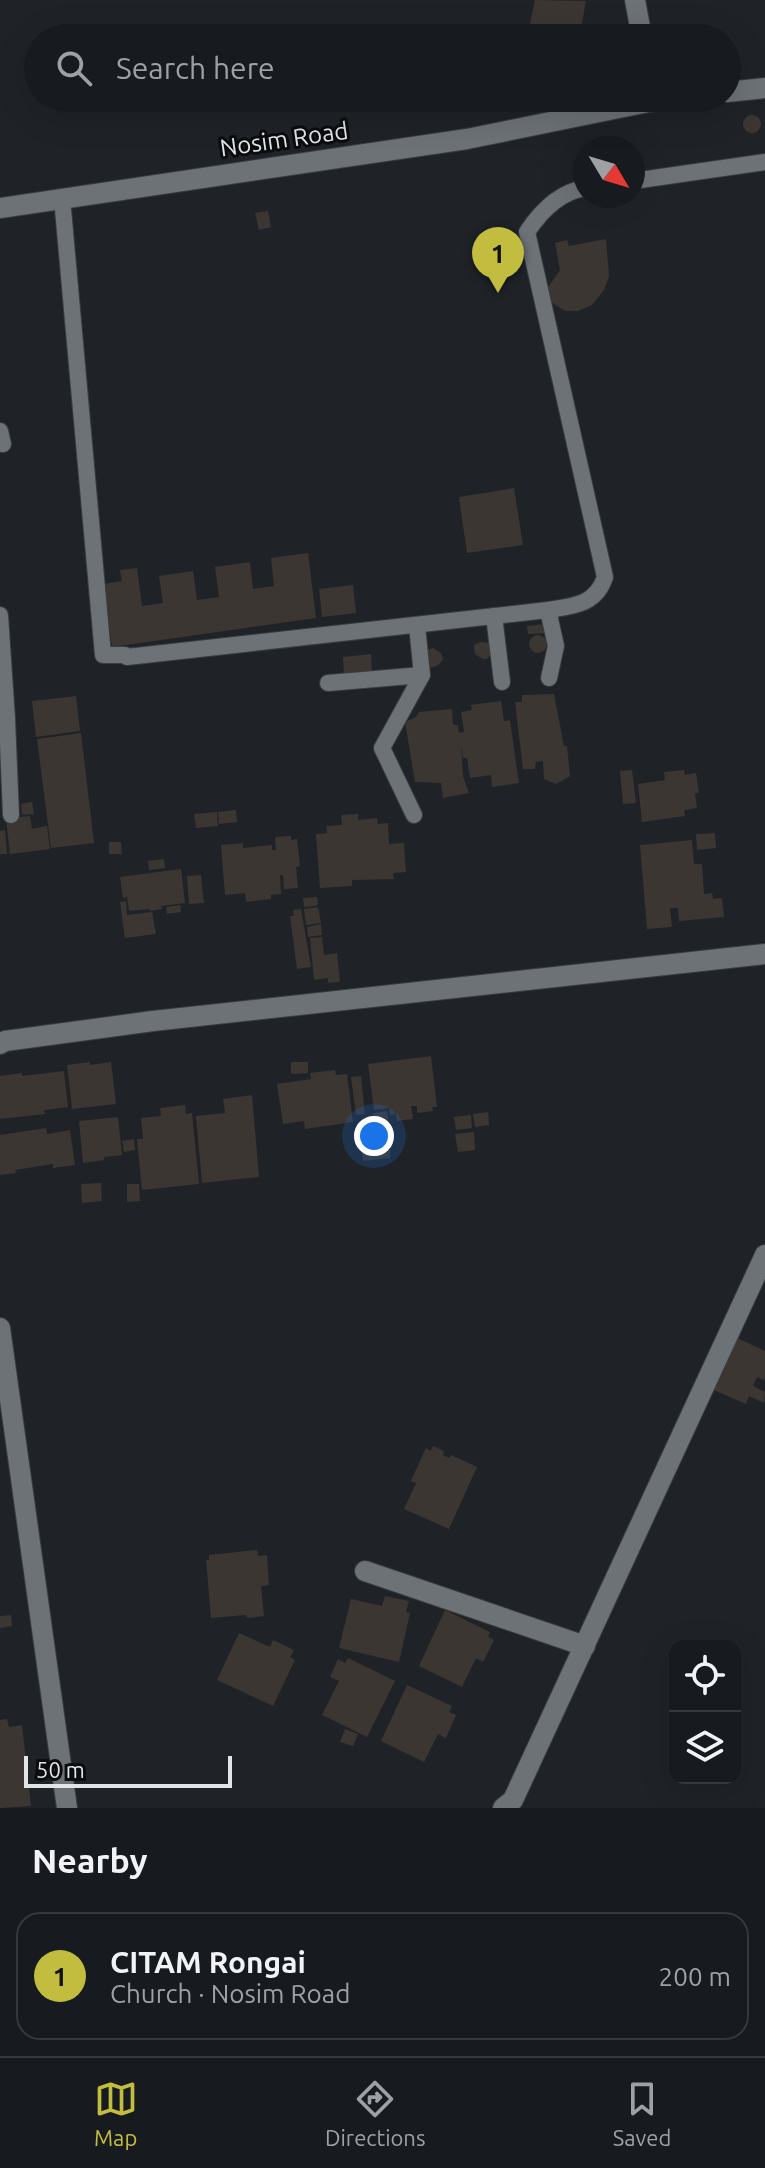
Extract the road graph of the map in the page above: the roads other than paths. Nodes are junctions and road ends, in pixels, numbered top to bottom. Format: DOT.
graph roads {
  1 [pos="635,0"];
  2 [pos="639,24"];
  3 [pos="765,88"];
  4 [pos="741,91"];
  5 [pos="595,112"];
  6 [pos="765,162"];
  7 [pos="645,179"];
  8 [pos="573,192"];
  9 [pos="62,198"];
  10 [pos="0,208"];
  11 [pos="548,610"];
  12 [pos="0,615"];
  13 [pos="494,616"];
  14 [pos="417,626"];
  15 [pos="422,675"];
  16 [pos="549,678"];
  17 [pos="502,682"];
  18 [pos="328,683"];
  19 [pos="4,720"];
  20 [pos="11,815"];
  21 [pos="414,815"];
  22 [pos="765,954"];
  23 [pos="0,1044"];
  24 [pos="765,1255"];
  25 [pos="761,1279"];
  26 [pos="0,1328"];
  27 [pos="365,1571"];
  28 [pos="585,1646"];
  29 [pos="67,1808"];
  30 [pos="503,1808"];
  1 -- 2 [label="street"];
  3 -- 4 [label="street"];
  5 -- 9 [label="street, Nosim Road"];
  6 -- 7 [label="lane"];
  8 -- 11 [label="lane"];
  9 -- 10 [label="street, Nosim Road"];
  9 -- 14 [label="lane"];
  11 -- 13 [label="lane"];
  11 -- 16 [label="lane"];
  12 -- 19 [label="lane"];
  13 -- 14 [label="lane"];
  13 -- 17 [label="lane"];
  14 -- 15 [label="lane"];
  15 -- 18 [label="lane"];
  15 -- 21 [label="lane"];
  19 -- 20 [label="lane"];
  22 -- 23 [label="street"];
  24 -- 25 [label="street"];
  25 -- 28 [label="street"];
  26 -- 29 [label="street"];
  27 -- 28 [label="street"];
  28 -- 30 [label="street"];
}
